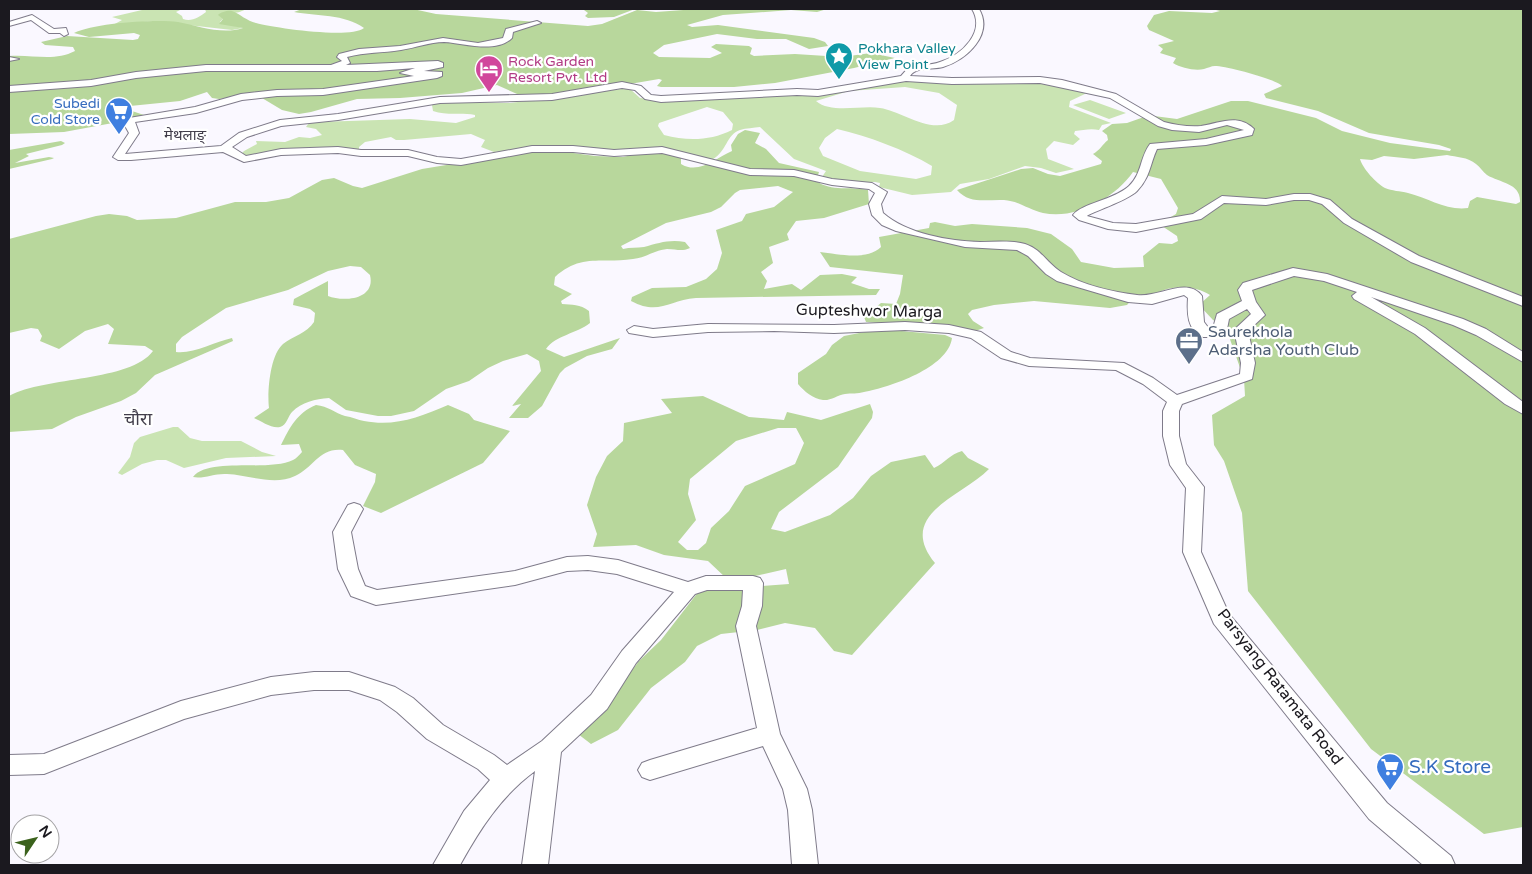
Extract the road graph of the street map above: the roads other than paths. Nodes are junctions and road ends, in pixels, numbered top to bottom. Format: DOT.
graph roads {
  1 [pos="976,9"];
  2 [pos="9,24"];
  3 [pos="537,24"];
  4 [pos="64,34"];
  5 [pos="324,68"];
  6 [pos="906,78"];
  7 [pos="9,89"];
  8 [pos="141,118"];
  9 [pos="193,122"];
  10 [pos="223,148"];
  11 [pos="188,151"];
  12 [pos="206,154"];
  13 [pos="244,159"];
  14 [pos="1362,289"];
  15 [pos="1249,302"];
  16 [pos="1523,302"];
  17 [pos="634,330"];
  18 [pos="1523,358"];
  19 [pos="1175,401"];
  20 [pos="1523,409"];
  21 [pos="354,509"];
  22 [pos="688,589"];
  23 [pos="769,734"];
  24 [pos="550,748"];
  25 [pos="9,765"];
  26 [pos="650,770"];
  27 [pos="506,779"];
  28 [pos="446,865"];
  29 [pos="535,865"];
  30 [pos="805,865"];
  31 [pos="1442,865"];
  1 -- 6 [label="street"];
  2 -- 4 [label="street"];
  3 -- 5 [label="street"];
  5 -- 7 [label="street"];
  5 -- 8 [label="street"];
  6 -- 10 [label="street"];
  6 -- 16 [label="street"];
  8 -- 9 [label="street"];
  8 -- 11 [label="street"];
  10 -- 11 [label="street"];
  10 -- 13 [label="street"];
  11 -- 12 [label="street"];
  13 -- 15 [label="street"];
  14 -- 15 [label="street"];
  14 -- 18 [label="street"];
  14 -- 20 [label="street"];
  15 -- 19 [label="street"];
  17 -- 19 [label="street, Gupteshwor Marga"];
  19 -- 31 [label="street, Parsyang Ratamata Road"];
  21 -- 22 [label="street"];
  22 -- 23 [label="street"];
  22 -- 24 [label="street"];
  23 -- 26 [label="street"];
  23 -- 30 [label="street"];
  24 -- 27 [label="street"];
  24 -- 29 [label="street"];
  25 -- 27 [label="street"];
  27 -- 28 [label="street"];
}
